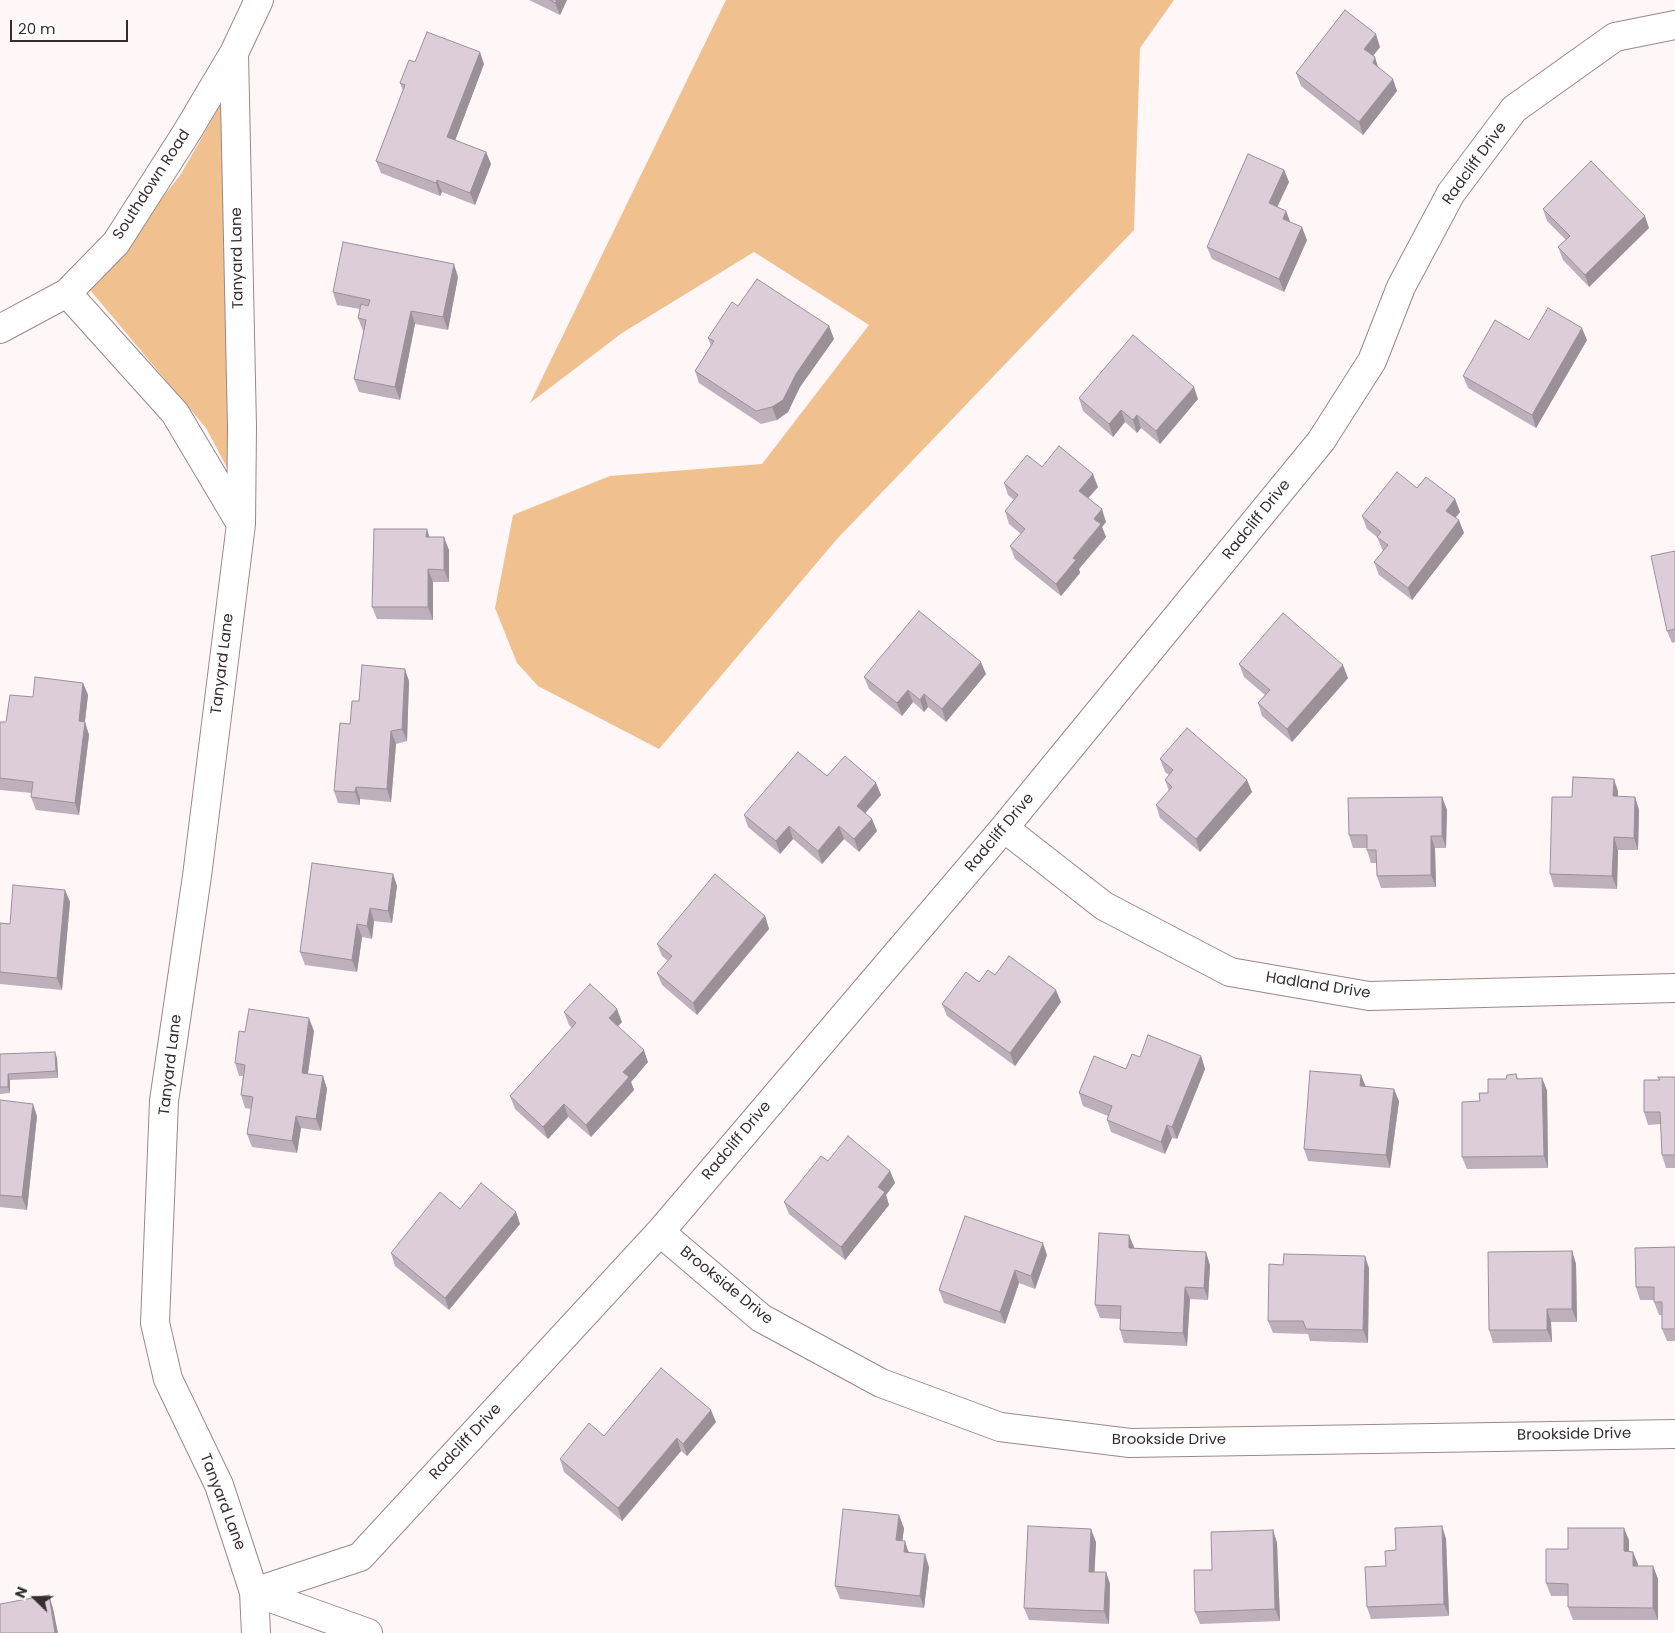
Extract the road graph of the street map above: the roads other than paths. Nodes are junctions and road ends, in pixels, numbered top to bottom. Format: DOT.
graph roads {
  1 [pos="259,0"];
  2 [pos="1675,25"];
  3 [pos="234,53"];
  4 [pos="67,293"];
  5 [pos="0,329"];
  6 [pos="241,524"];
  7 [pos="1004,828"];
  8 [pos="1675,988"];
  9 [pos="660,1232"];
  10 [pos="1675,1434"];
  11 [pos="254,1592"];
  12 [pos="256,1633"];
  13 [pos="368,1633"];
  1 -- 3 [label="street, Southdown Road"];
  2 -- 7 [label="street, Radcliff Drive"];
  3 -- 4 [label="street, Southdown Road"];
  3 -- 6 [label="street, Tanyard Lane"];
  4 -- 5 [label="street, Southdown Road"];
  4 -- 6 [label="street"];
  6 -- 11 [label="street, Tanyard Lane"];
  7 -- 8 [label="street, Hadland Drive"];
  7 -- 9 [label="street, Radcliff Drive"];
  9 -- 10 [label="street, Brookside Drive"];
  9 -- 11 [label="street, Radcliff Drive"];
  11 -- 12 [label="street, Tanyard Lane"];
  11 -- 13 [label="street"];
}
